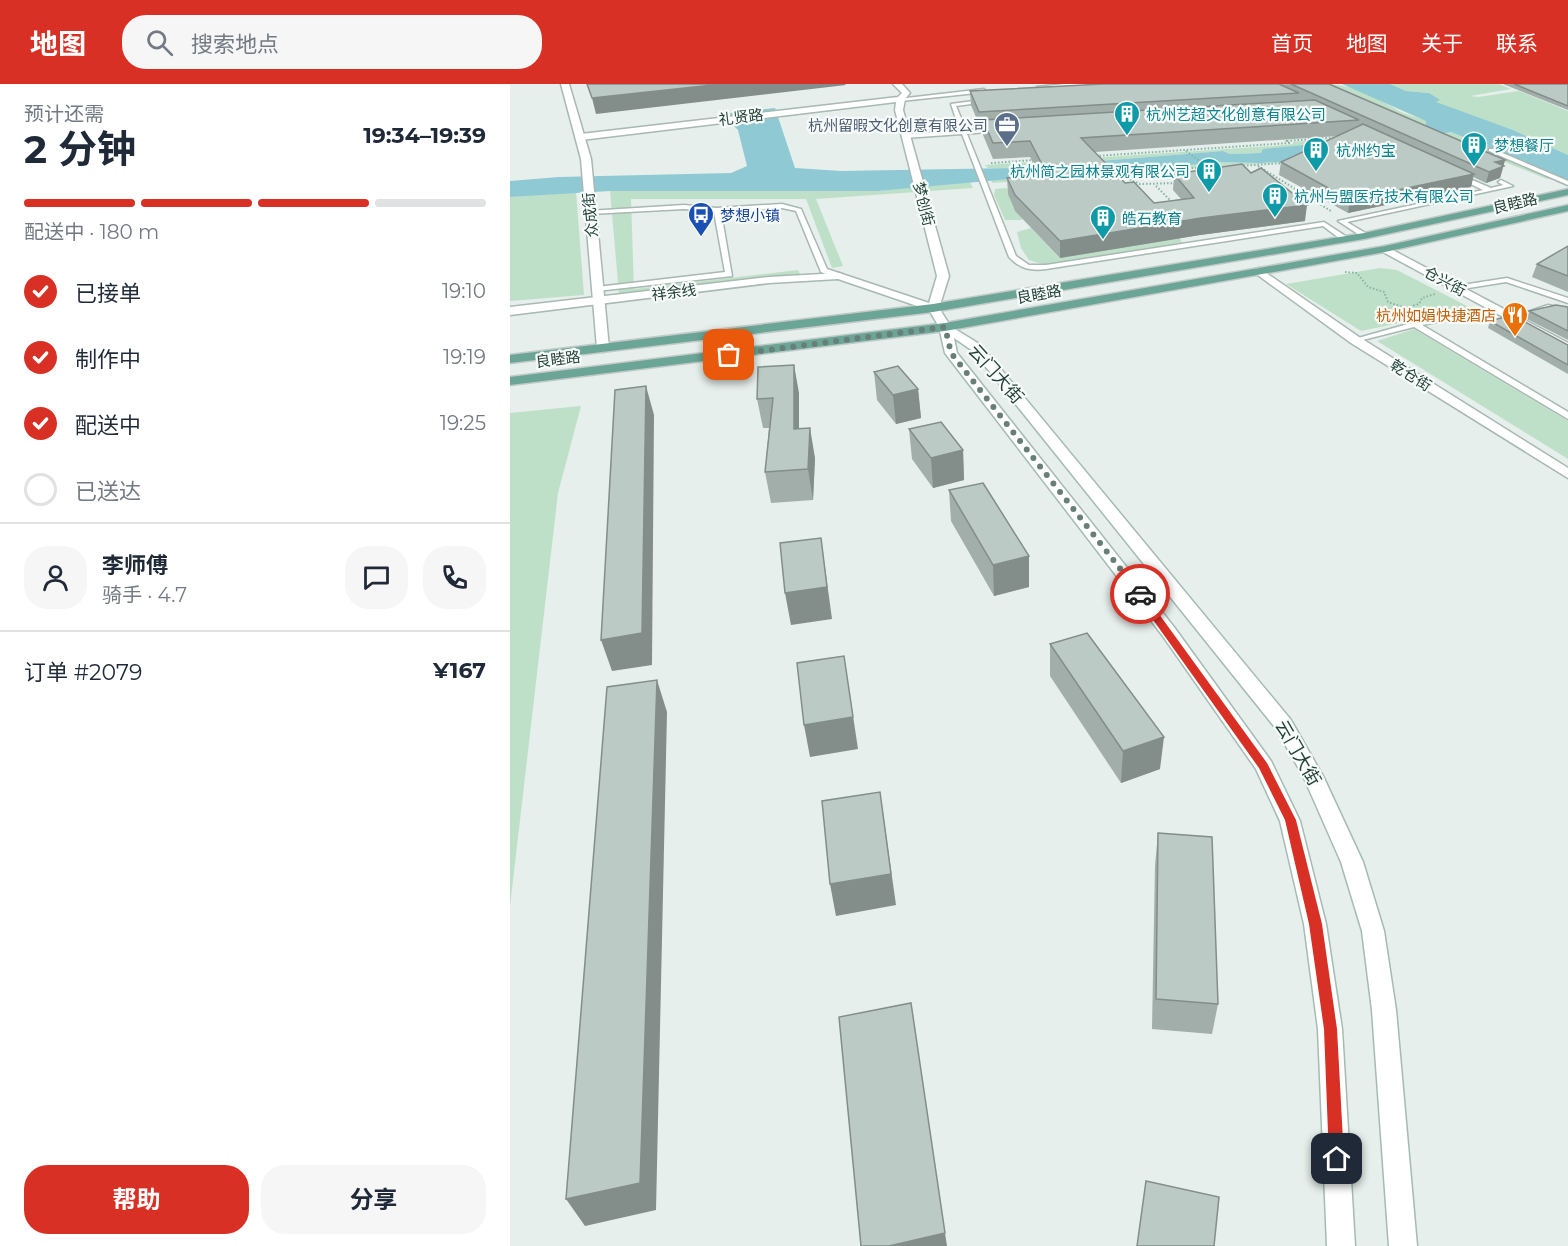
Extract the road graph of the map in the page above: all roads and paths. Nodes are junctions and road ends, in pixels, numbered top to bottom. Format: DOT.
graph roads {
  1 [pos="565,84"];
  2 [pos="897,84"];
  3 [pos="962,84"];
  4 [pos="1093,84"];
  5 [pos="1035,88"];
  6 [pos="988,91"];
  7 [pos="965,92"];
  8 [pos="901,99"];
  9 [pos="992,100"];
  10 [pos="1007,130"];
  11 [pos="963,133"];
  12 [pos="1279,134"];
  13 [pos="905,136"];
  14 [pos="1274,136"];
  15 [pos="581,137"];
  16 [pos="1340,137"];
  17 [pos="1286,141"];
  18 [pos="1176,143"];
  19 [pos="1183,143"];
  20 [pos="1282,144"];
  21 [pos="1491,150"];
  22 [pos="1187,151"];
  23 [pos="1087,157"];
  24 [pos="1034,160"];
  25 [pos="1293,163"];
  26 [pos="989,164"];
  27 [pos="1258,165"];
  28 [pos="1242,166"];
  29 [pos="1209,168"];
  30 [pos="1246,171"];
  31 [pos="1214,172"];
  32 [pos="1450,173"];
  33 [pos="1120,175"];
  34 [pos="1108,176"];
  35 [pos="1189,182"];
  36 [pos="1501,182"];
  37 [pos="1568,183"];
  38 [pos="1156,186"];
  39 [pos="1490,190"];
  40 [pos="1568,192"];
  41 [pos="1177,208"];
  42 [pos="1568,208"];
  43 [pos="717,210"];
  44 [pos="590,212"];
  45 [pos="1335,214"];
  46 [pos="1341,221"];
  47 [pos="1324,224"];
  48 [pos="1364,236"];
  49 [pos="1346,239"];
  50 [pos="1385,249"];
  51 [pos="1259,271"];
  52 [pos="1337,274"];
  53 [pos="838,276"];
  54 [pos="1456,288"];
  55 [pos="1437,294"];
  56 [pos="597,295"];
  57 [pos="1568,301"];
  58 [pos="933,308"];
  59 [pos="1494,308"];
  60 [pos="510,311"];
  61 [pos="1568,311"];
  62 [pos="1513,318"];
  63 [pos="1415,324"];
  64 [pos="945,327"];
  65 [pos="1355,340"];
  66 [pos="603,348"];
  67 [pos="1568,348"];
  68 [pos="510,359"];
  69 [pos="510,381"];
  70 [pos="1568,416"];
  71 [pos="1568,474"];
  72 [pos="1341,1246"];
  73 [pos="1403,1246"];
  1 -- 15 [label="street, 众成街"];
  2 -- 8 [label="street, 梦创街"];
  3 -- 7 [label="lane"];
  4 -- 5 [label="lane"];
  6 -- 7 [label="lane"];
  7 -- 8 [label="lane"];
  8 -- 13 [label="street, 梦创街"];
  8 -- 15 [label="street, 礼贤路"];
  9 -- 11 [label="lane"];
  10 -- 11 [label="lane"];
  11 -- 13 [label="lane"];
  11 -- 47 [label="lane"];
  12 -- 17 [label="path"];
  13 -- 58 [label="street, 梦创街"];
  14 -- 20 [label="path"];
  15 -- 44 [label="street, 众成街"];
  16 -- 17 [label="path"];
  17 -- 20 [label="path"];
  18 -- 22 [label="path"];
  19 -- 22 [label="path"];
  20 -- 22 [label="path"];
  21 -- 37 [label="lane"];
  22 -- 23 [label="path"];
  22 -- 29 [label="path"];
  24 -- 26 [label="path"];
  25 -- 27 [label="path"];
  27 -- 28 [label="path"];
  27 -- 45 [label="path"];
  28 -- 29 [label="path"];
  28 -- 30 [label="path"];
  29 -- 31 [label="path"];
  29 -- 33 [label="path"];
  32 -- 39 [label="lane"];
  33 -- 34 [label="path"];
  33 -- 38 [label="path"];
  35 -- 38 [label="path"];
  36 -- 39 [label="lane"];
  38 -- 41 [label="path"];
  39 -- 46 [label="lane"];
  40 -- 48 [label="main road, 良睦路"];
  42 -- 50 [label="main road, 良睦路"];
  43 -- 44 [label="lane"];
  43 -- 53 [label="lane"];
  43 -- 56 [label="lane"];
  44 -- 56 [label="street, 众成街"];
  46 -- 47 [label="lane"];
  46 -- 48 [label="lane"];
  47 -- 49 [label="lane"];
  48 -- 49 [label="main road, 良睦路"];
  49 -- 58 [label="main road, 良睦路"];
  50 -- 51 [label="main road, 良睦路"];
  50 -- 54 [label="street, 仓兴街"];
  51 -- 64 [label="main road, 良睦路"];
  51 -- 65 [label="street, 乾仓街"];
  52 -- 55 [label="path"];
  53 -- 56 [label="street, 祥余线"];
  53 -- 58 [label="street"];
  54 -- 57 [label="lane"];
  54 -- 59 [label="street, 仓兴街"];
  56 -- 60 [label="street, 祥余线"];
  56 -- 66 [label="street, 众成街"];
  58 -- 64 [label="street"];
  58 -- 66 [label="main road, 良睦路"];
  59 -- 62 [label="street, 仓兴街"];
  59 -- 63 [label="lane"];
  61 -- 62 [label="lane"];
  62 -- 67 [label="street, 仓兴街"];
  63 -- 65 [label="lane"];
  63 -- 70 [label="lane"];
  64 -- 69 [label="main road, 良睦路"];
  64 -- 72 [label="street, 云门大街"];
  64 -- 73 [label="street, 云门大街"];
  65 -- 71 [label="street, 乾仓街"];
  66 -- 68 [label="main road, 良睦路"];
}
